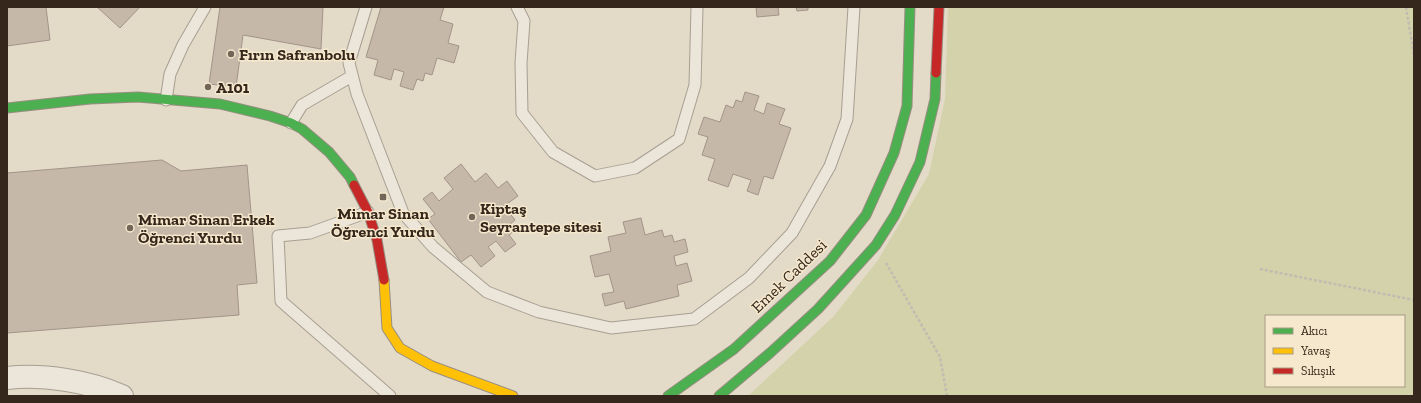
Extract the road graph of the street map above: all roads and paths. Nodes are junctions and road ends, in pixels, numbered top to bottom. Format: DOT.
graph roads {
  1 [pos="205,7"];
  2 [pos="366,7"];
  3 [pos="517,7"];
  4 [pos="697,7"];
  5 [pos="854,7"];
  6 [pos="910,7"];
  7 [pos="939,7"];
  8 [pos="1406,7"];
  9 [pos="1414,55"];
  10 [pos="352,76"];
  11 [pos="166,100"];
  12 [pos="7,108"];
  13 [pos="291,123"];
  14 [pos="368,212"];
  15 [pos="876,245"];
  16 [pos="1260,269"];
  17 [pos="1414,300"];
  18 [pos="7,378"];
  19 [pos="122,396"];
  20 [pos="390,396"];
  21 [pos="513,396"];
  22 [pos="668,396"];
  23 [pos="719,396"];
  24 [pos="947,396"];
  1 -- 11 [label="lane"];
  2 -- 10 [label="lane"];
  3 -- 4 [label="lane"];
  5 -- 10 [label="lane"];
  6 -- 22 [label="street, Emek Caddesi"];
  7 -- 15 [label="street"];
  8 -- 9 [label="path"];
  10 -- 13 [label="lane"];
  11 -- 12 [label="street"];
  11 -- 13 [label="street"];
  13 -- 14 [label="street"];
  14 -- 20 [label="lane"];
  14 -- 21 [label="street"];
  15 -- 23 [label="street"];
  15 -- 24 [label="path"];
  16 -- 17 [label="path"];
  18 -- 19 [label="street"];
}
